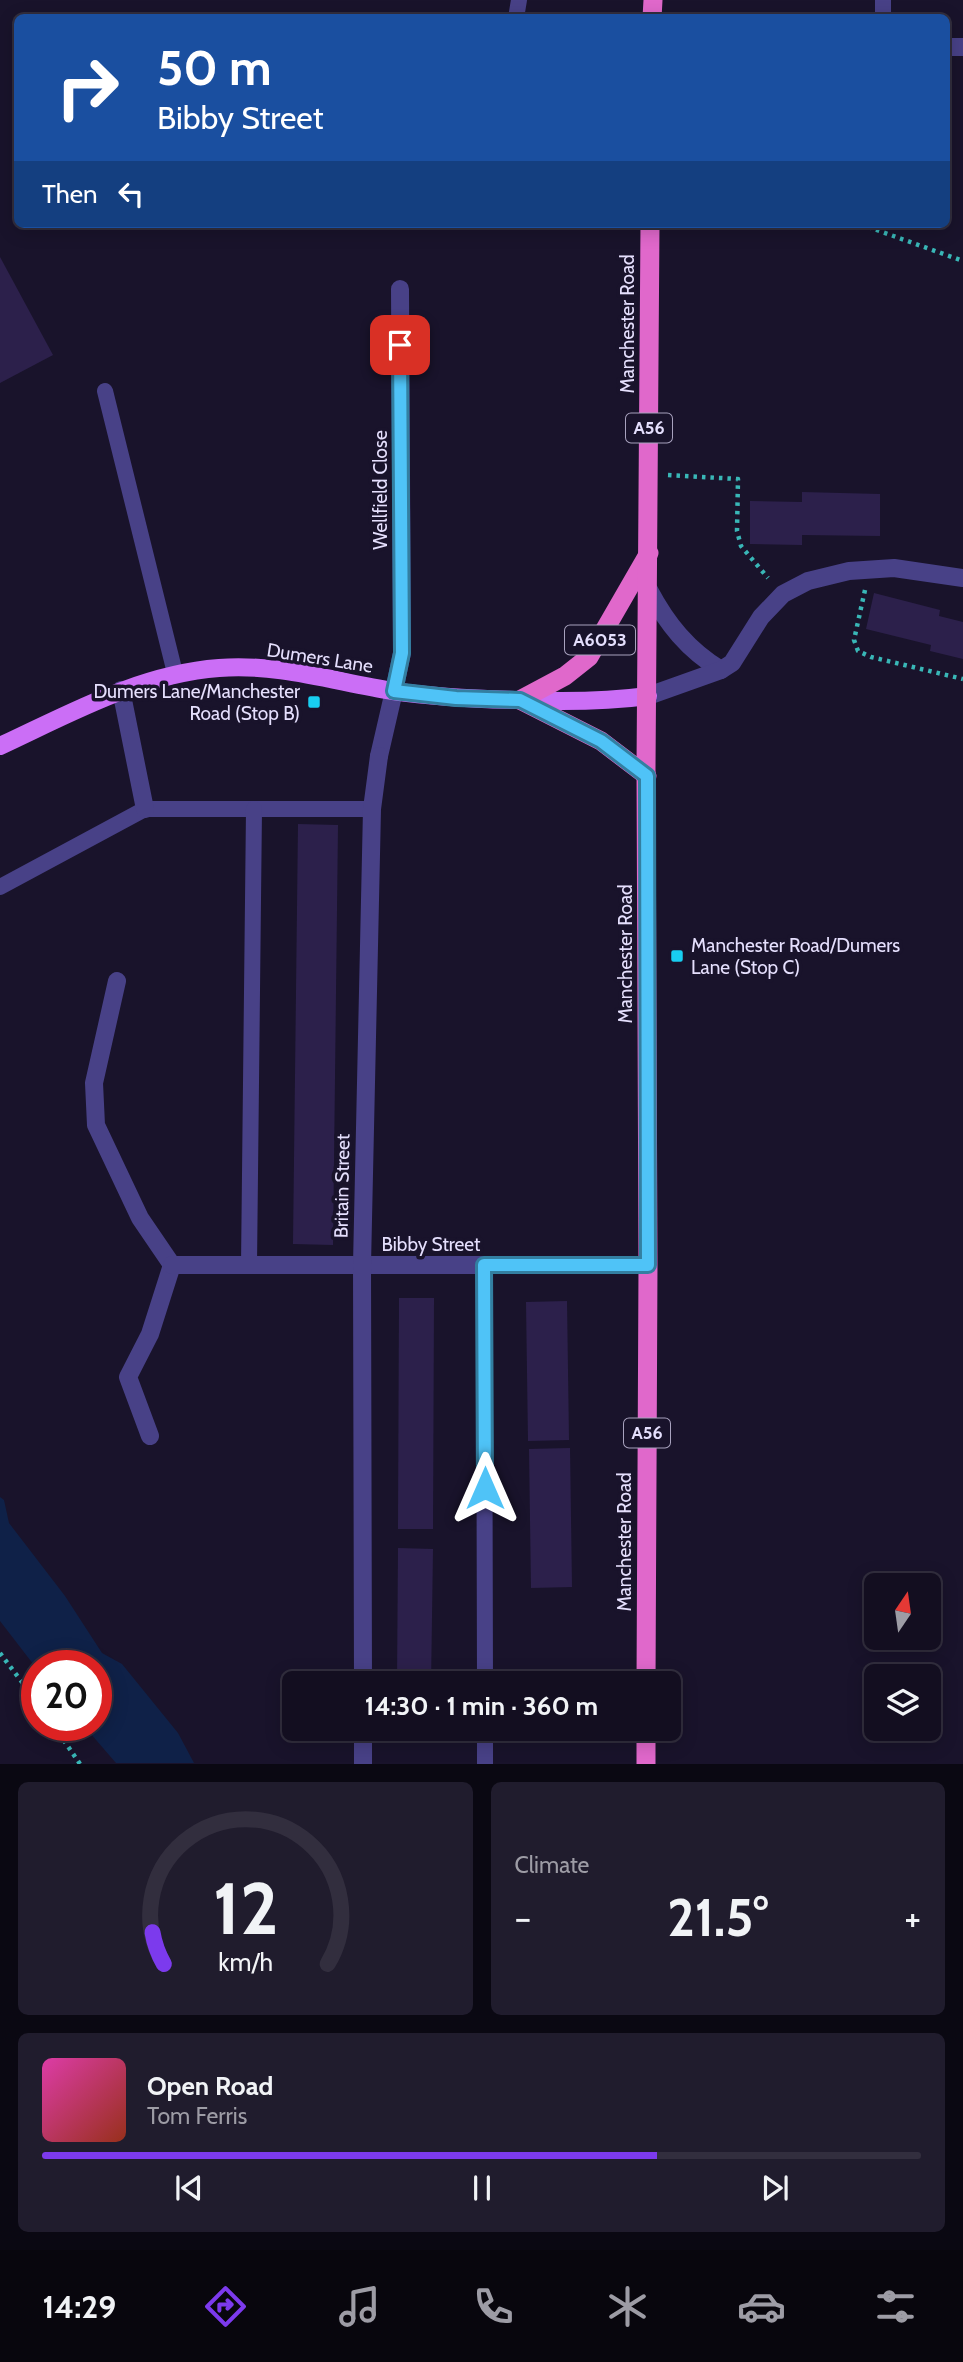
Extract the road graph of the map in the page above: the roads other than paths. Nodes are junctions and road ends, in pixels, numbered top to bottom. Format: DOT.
graph roads {
  1 [pos="650,228"];
  2 [pos="400,289"];
  3 [pos="105,391"];
  4 [pos="650,551"];
  5 [pos="963,578"];
  6 [pos="649,590"];
  7 [pos="721,670"];
  8 [pos="175,673"];
  9 [pos="121,690"];
  10 [pos="394,691"];
  11 [pos="648,696"];
  12 [pos="520,700"];
  13 [pos="0,747"];
  14 [pos="647,776"];
  15 [pos="145,808"];
  16 [pos="254,809"];
  17 [pos="372,809"];
  18 [pos="0,887"];
  19 [pos="117,981"];
  20 [pos="172,1265"];
  21 [pos="249,1265"];
  22 [pos="362,1265"];
  23 [pos="484,1265"];
  24 [pos="648,1265"];
  25 [pos="150,1436"];
  26 [pos="363,1671"];
  27 [pos="485,1671"];
  28 [pos="646,1671"];
  29 [pos="363,1741"];
  30 [pos="485,1741"];
  31 [pos="646,1741"];
  32 [pos="363,1763"];
  33 [pos="485,1763"];
  34 [pos="646,1763"];
  1 -- 4 [label="highway, Manchester Road / A56"];
  2 -- 10 [label="street, Wellfield Close"];
  3 -- 8 [label="lane"];
  4 -- 6 [label="highway, Manchester Road / A56"];
  4 -- 12 [label="highway, A6053"];
  5 -- 7 [label="street"];
  6 -- 7 [label="street"];
  6 -- 11 [label="highway, Manchester Road / A56"];
  7 -- 11 [label="street"];
  8 -- 9 [label="main road, Dumers Lane / A6053"];
  8 -- 10 [label="main road, Dumers Lane / A6053"];
  9 -- 13 [label="main road, Dumers Lane / A6053"];
  9 -- 15 [label="street"];
  10 -- 12 [label="main road, Dumers Lane / A6053"];
  10 -- 17 [label="street, Britain Street"];
  11 -- 12 [label="main road, Dumers Lane / A6053"];
  11 -- 14 [label="highway, Manchester Road / A56"];
  12 -- 14 [label="highway"];
  14 -- 24 [label="highway, Manchester Road / A56"];
  15 -- 16 [label="lane"];
  15 -- 18 [label="lane"];
  16 -- 17 [label="lane"];
  16 -- 21 [label="lane"];
  17 -- 22 [label="street, Britain Street"];
  19 -- 20 [label="street"];
  20 -- 21 [label="street, Bibby Street"];
  20 -- 25 [label="street"];
  21 -- 22 [label="street, Bibby Street"];
  22 -- 23 [label="street, Bibby Street"];
  22 -- 26 [label="street, Britain Street"];
  23 -- 24 [label="street, Bibby Street"];
  23 -- 27 [label="lane"];
  24 -- 28 [label="highway, Manchester Road / A56"];
  29 -- 32 [label="street"];
  30 -- 33 [label="lane"];
  31 -- 34 [label="highway"];
}
